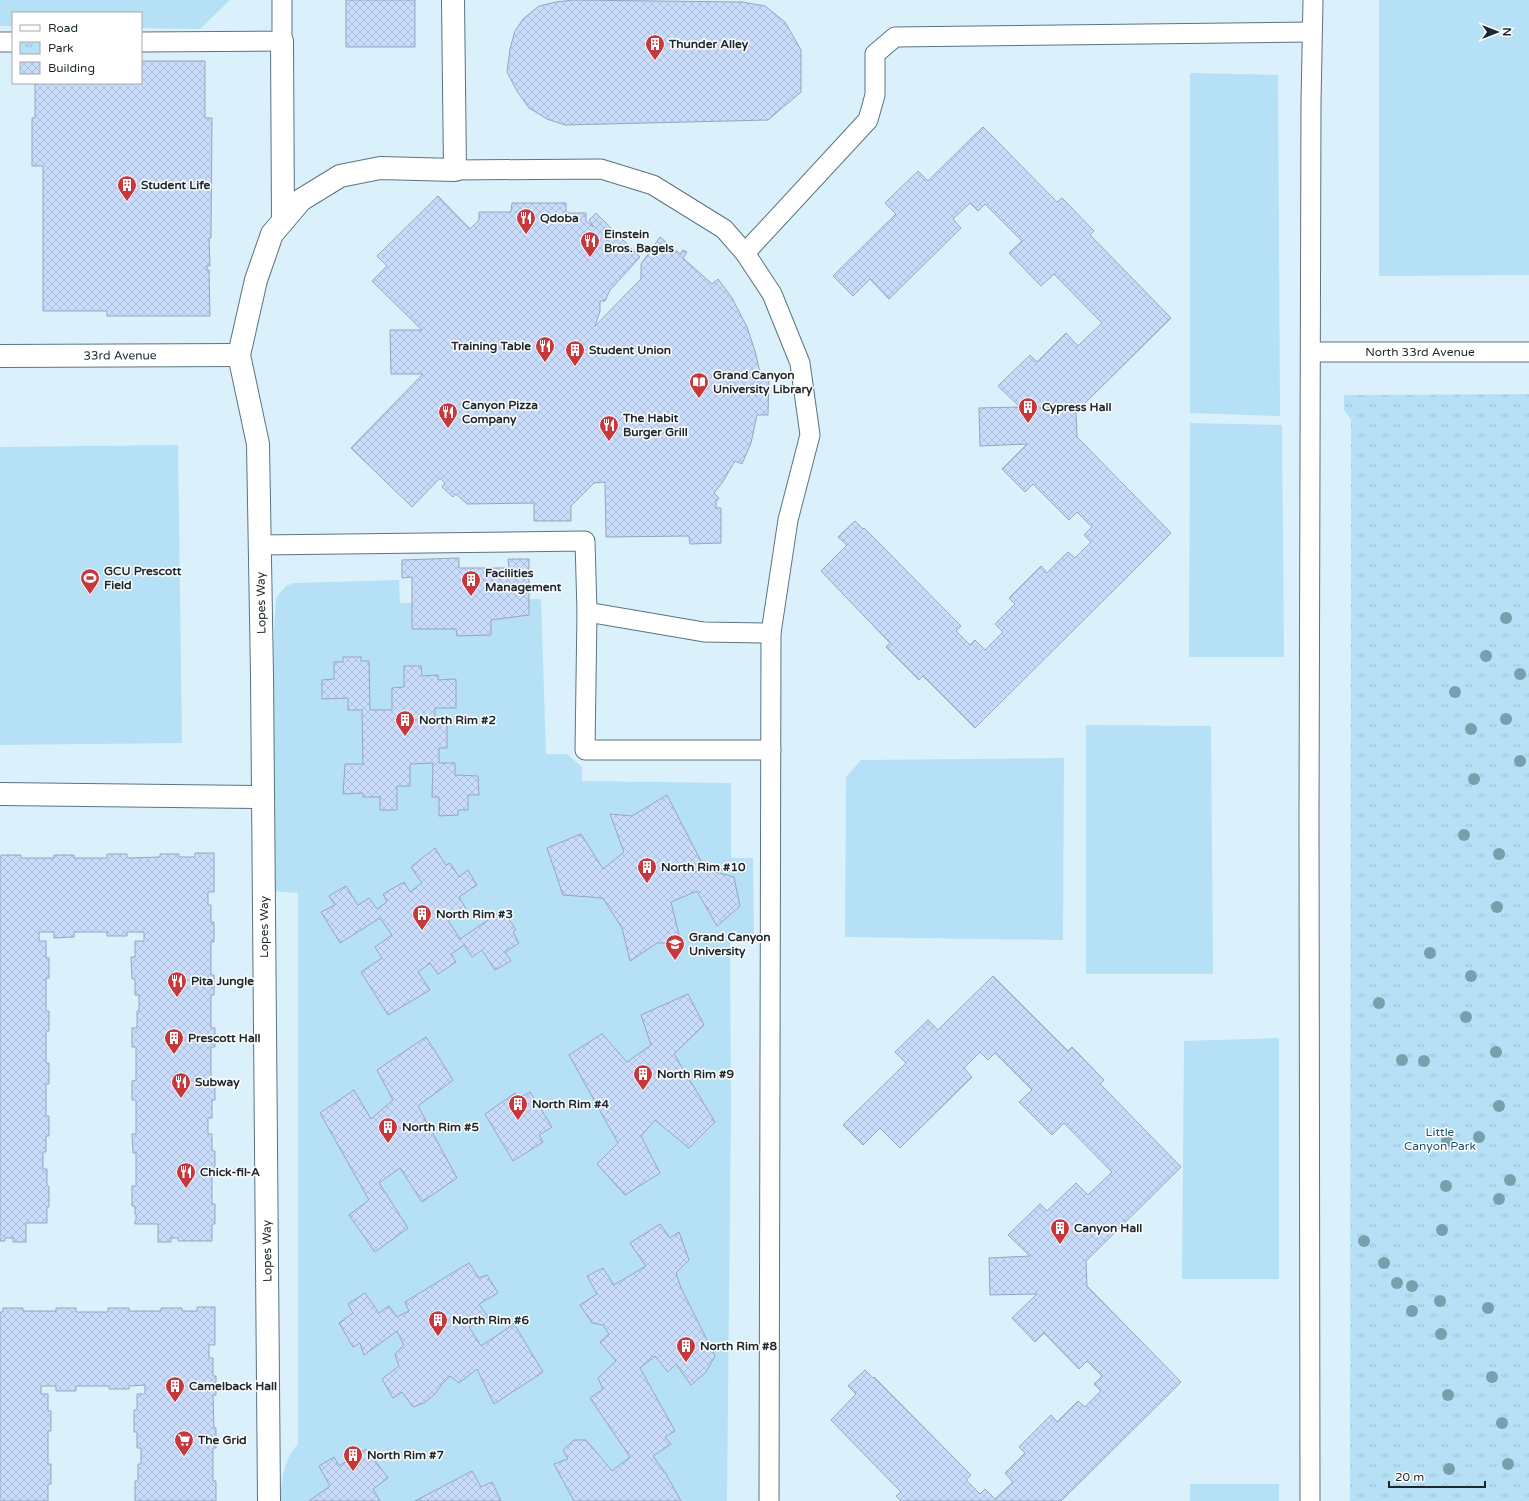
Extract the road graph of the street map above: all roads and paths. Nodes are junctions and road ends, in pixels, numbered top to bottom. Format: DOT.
graph roads {
  1 [pos="282,0"];
  2 [pos="453,0"];
  3 [pos="1313,0"];
  4 [pos="1312,32"];
  5 [pos="282,41"];
  6 [pos="0,42"];
  7 [pos="12,42"];
  8 [pos="142,42"];
  9 [pos="455,170"];
  10 [pos="283,221"];
  11 [pos="745,253"];
  12 [pos="1310,352"];
  13 [pos="1529,352"];
  14 [pos="239,355"];
  15 [pos="0,356"];
  16 [pos="260,545"];
  17 [pos="587,612"];
  18 [pos="771,633"];
  19 [pos="771,750"];
  20 [pos="0,794"];
  21 [pos="263,796"];
  22 [pos="269,1501"];
  23 [pos="769,1501"];
  24 [pos="1310,1501"];
  1 -- 5 [label="lane"];
  2 -- 9 [label="street"];
  3 -- 4 [label="lane"];
  4 -- 11 [label="lane"];
  4 -- 12 [label="lane"];
  5 -- 8 [label="lane"];
  5 -- 10 [label="street"];
  6 -- 7 [label="lane"];
  9 -- 10 [label="street"];
  9 -- 11 [label="lane"];
  10 -- 14 [label="street"];
  11 -- 18 [label="lane"];
  12 -- 13 [label="lane, North 33rd Avenue"];
  12 -- 24 [label="lane"];
  14 -- 15 [label="street, 33rd Avenue"];
  14 -- 16 [label="street, Lopes Way"];
  16 -- 17 [label="lane"];
  16 -- 21 [label="street, Lopes Way"];
  17 -- 18 [label="lane"];
  17 -- 19 [label="lane"];
  18 -- 19 [label="lane"];
  19 -- 23 [label="lane"];
  20 -- 21 [label="street"];
  21 -- 22 [label="street, Lopes Way"];
}
